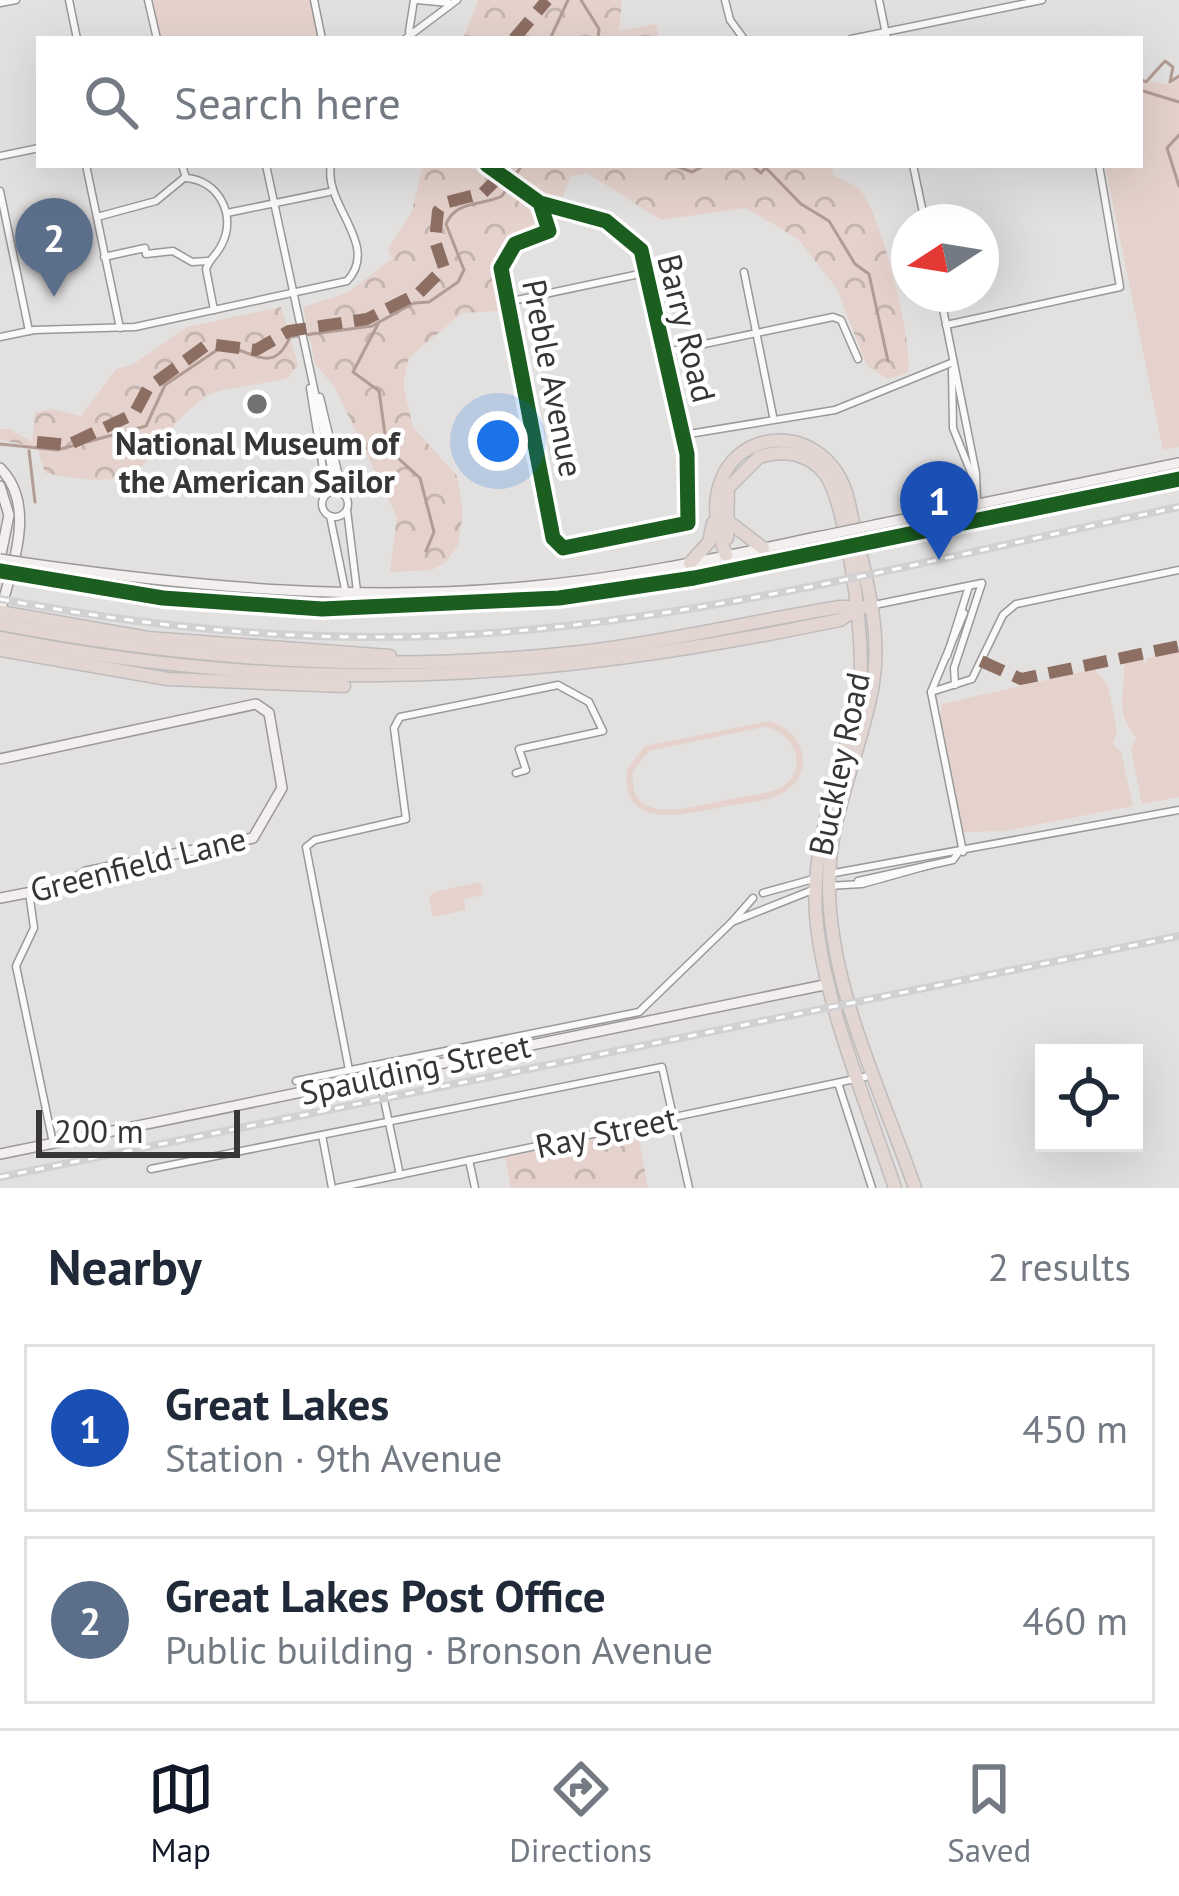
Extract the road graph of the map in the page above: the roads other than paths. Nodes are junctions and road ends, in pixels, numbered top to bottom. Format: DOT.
graph roads {
  1 [pos="16,0"];
  2 [pos="69,0"];
  3 [pos="148,0"];
  4 [pos="314,0"];
  5 [pos="416,0"];
  6 [pos="457,0"];
  7 [pos="725,0"];
  8 [pos="879,0"];
  9 [pos="1042,0"];
  10 [pos="0,3"];
  11 [pos="886,35"];
  12 [pos="76,36"];
  13 [pos="156,36"];
  14 [pos="321,36"];
  15 [pos="406,36"];
  16 [pos="407,36"];
  17 [pos="741,36"];
  18 [pos="36,149"];
  19 [pos="0,156"];
  20 [pos="87,168"];
  21 [pos="183,168"];
  22 [pos="267,168"];
  23 [pos="331,168"];
  24 [pos="491,168"];
  25 [pos="914,168"];
  26 [pos="1100,168"];
  27 [pos="186,178"];
  28 [pos="0,191"];
  29 [pos="330,192"];
  30 [pos="274,203"];
  31 [pos="541,203"];
  32 [pos="921,204"];
  33 [pos="227,213"];
  34 [pos="97,218"];
  35 [pos="10,242"];
  36 [pos="0,243"];
  37 [pos="104,256"];
  38 [pos="208,261"];
  39 [pos="649,272"];
  40 [pos="744,272"];
  41 [pos="292,294"];
  42 [pos="507,302"];
  43 [pos="214,310"];
  44 [pos="943,312"];
  45 [pos="946,325"];
  46 [pos="120,328"];
  47 [pos="29,331"];
  48 [pos="755,334"];
  49 [pos="0,337"];
  50 [pos="666,352"];
  51 [pos="858,359"];
  52 [pos="952,367"];
  53 [pos="772,416"];
  54 [pos="683,436"];
  55 [pos="1179,463"];
  56 [pos="0,468"];
  57 [pos="0,486"];
  58 [pos="335,493"];
  59 [pos="977,503"];
  60 [pos="347,510"];
  61 [pos="330,516"];
  62 [pos="719,517"];
  63 [pos="688,524"];
  64 [pos="763,548"];
  65 [pos="726,555"];
  66 [pos="0,559"];
  67 [pos="690,563"];
  68 [pos="1179,570"];
  69 [pos="969,586"];
  70 [pos="352,594"];
  71 [pos="864,608"];
  72 [pos="0,613"];
  73 [pos="0,624"];
  74 [pos="0,638"];
  75 [pos="37,638"];
  76 [pos="4,654"];
  77 [pos="426,663"];
  78 [pos="436,677"];
  79 [pos="955,685"];
  80 [pos="932,692"];
  81 [pos="0,759"];
  82 [pos="516,773"];
  83 [pos="1179,810"];
  84 [pos="960,852"];
  85 [pos="822,882"];
  86 [pos="29,892"];
  87 [pos="763,893"];
  88 [pos="0,898"];
  89 [pos="753,898"];
  90 [pos="732,922"];
  91 [pos="829,984"];
  92 [pos="349,1070"];
  93 [pos="379,1076"];
  94 [pos="867,1076"];
  95 [pos="296,1081"];
  96 [pos="838,1083"];
  97 [pos="674,1118"];
  98 [pos="388,1121"];
  99 [pos="322,1135"];
  100 [pos="53,1143"];
  101 [pos="0,1154"];
  102 [pos="469,1160"];
  103 [pos="152,1169"];
  104 [pos="410,1173"];
  105 [pos="400,1175"];
  106 [pos="413,1187"];
  107 [pos="334,1188"];
  108 [pos="475,1188"];
  109 [pos="688,1188"];
  110 [pos="872,1188"];
  111 [pos="895,1188"];
  112 [pos="915,1188"];
  1 -- 10 [label="street"];
  2 -- 12 [label="street"];
  3 -- 13 [label="street"];
  4 -- 14 [label="street"];
  5 -- 6 [label="street"];
  5 -- 15 [label="street"];
  6 -- 16 [label="street"];
  7 -- 17 [label="street"];
  8 -- 11 [label="street"];
  9 -- 11 [label="street"];
  18 -- 19 [label="street"];
  20 -- 34 [label="street"];
  21 -- 27 [label="street"];
  22 -- 30 [label="street"];
  23 -- 29 [label="street"];
  24 -- 31 [label="street, Barry Road"];
  25 -- 32 [label="street"];
  26 -- 45 [label="street"];
  27 -- 33 [label="street"];
  27 -- 34 [label="street"];
  28 -- 35 [label="street"];
  29 -- 30 [label="street"];
  29 -- 41 [label="street"];
  30 -- 33 [label="street"];
  30 -- 41 [label="street"];
  31 -- 39 [label="street, Barry Road"];
  31 -- 42 [label="street, Preble Avenue"];
  33 -- 38 [label="street"];
  34 -- 37 [label="street"];
  35 -- 36 [label="street"];
  35 -- 47 [label="street"];
  37 -- 38 [label="street"];
  37 -- 46 [label="street"];
  38 -- 43 [label="street"];
  39 -- 42 [label="street"];
  39 -- 50 [label="street, Barry Road"];
  40 -- 48 [label="street"];
  41 -- 43 [label="street"];
  41 -- 58 [label="street"];
  42 -- 63 [label="street, Preble Avenue"];
  43 -- 46 [label="street"];
  44 -- 45 [label="street"];
  45 -- 52 [label="street"];
  46 -- 47 [label="street"];
  47 -- 49 [label="street"];
  48 -- 50 [label="street"];
  48 -- 51 [label="street"];
  48 -- 53 [label="street"];
  50 -- 54 [label="street, Barry Road"];
  52 -- 53 [label="street"];
  52 -- 59 [label="street"];
  53 -- 54 [label="street"];
  54 -- 63 [label="street, Barry Road"];
  55 -- 59 [label="street"];
  56 -- 72 [label="street"];
  57 -- 66 [label="street"];
  58 -- 60 [label="street"];
  58 -- 61 [label="street"];
  59 -- 64 [label="street, bridge"];
  60 -- 61 [label="street"];
  60 -- 70 [label="street"];
  61 -- 70 [label="street"];
  62 -- 64 [label="highway"];
  62 -- 65 [label="highway, Buckley Road"];
  62 -- 67 [label="highway"];
  62 -- 71 [label="highway, Buckley Road"];
  64 -- 65 [label="street"];
  65 -- 67 [label="street"];
  66 -- 70 [label="street, bridge"];
  67 -- 70 [label="street"];
  68 -- 79 [label="street"];
  69 -- 71 [label="street"];
  69 -- 79 [label="street"];
  69 -- 80 [label="street"];
  71 -- 77 [label="highway"];
  71 -- 78 [label="highway"];
  71 -- 85 [label="highway, Buckley Road"];
  72 -- 77 [label="highway"];
  73 -- 75 [label="highway"];
  74 -- 75 [label="highway"];
  75 -- 77 [label="highway"];
  75 -- 78 [label="highway"];
  76 -- 78 [label="highway"];
  79 -- 80 [label="street"];
  80 -- 84 [label="street"];
  81 -- 86 [label="street, Greenfield Lane"];
  82 -- 92 [label="street"];
  83 -- 84 [label="street"];
  84 -- 85 [label="street"];
  84 -- 85 [label="street"];
  85 -- 87 [label="street"];
  85 -- 90 [label="street"];
  85 -- 91 [label="highway, Buckley Road"];
  85 -- 94 [label="highway, Buckley Road"];
  86 -- 88 [label="street, Greenfield Lane"];
  86 -- 100 [label="street"];
  89 -- 90 [label="street"];
  90 -- 92 [label="street"];
  91 -- 93 [label="street, Spaulding Street"];
  91 -- 94 [label="highway, Buckley Road"];
  92 -- 95 [label="street"];
  93 -- 98 [label="street"];
  93 -- 100 [label="street, Spaulding Street"];
  94 -- 96 [label="street, Ray Street"];
  94 -- 111 [label="highway, Buckley Road"];
  94 -- 112 [label="highway, Buckley Road"];
  96 -- 97 [label="street, Ray Street"];
  96 -- 110 [label="street"];
  97 -- 98 [label="street"];
  97 -- 102 [label="street, Ray Street"];
  97 -- 109 [label="street"];
  98 -- 99 [label="street"];
  98 -- 105 [label="street"];
  99 -- 103 [label="street"];
  99 -- 107 [label="street"];
  100 -- 101 [label="street, Spaulding Street"];
  102 -- 104 [label="street, Ray Street"];
  102 -- 108 [label="street"];
  104 -- 105 [label="street, Ray Street"];
  104 -- 106 [label="street"];
  105 -- 107 [label="street, Ray Street"];
}
